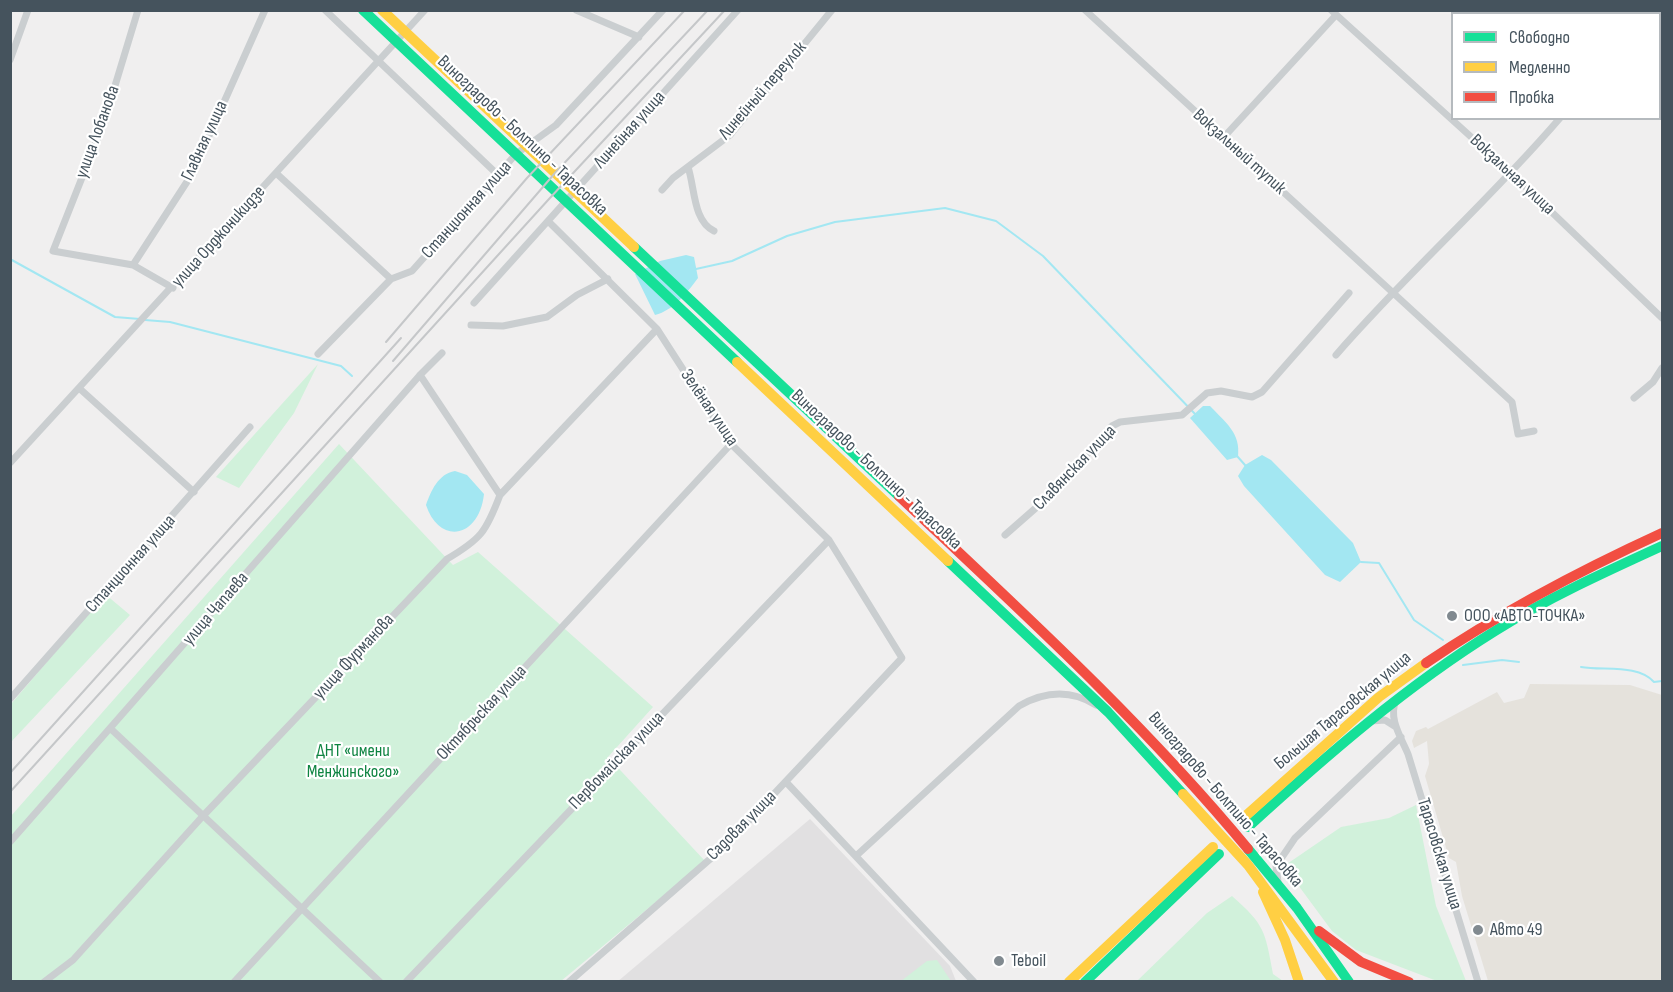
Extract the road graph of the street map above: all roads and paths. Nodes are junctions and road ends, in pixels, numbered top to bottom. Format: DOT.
graph roads {
  1 [pos="28,10"];
  2 [pos="138,10"];
  3 [pos="265,10"];
  4 [pos="325,10"];
  5 [pos="363,10"];
  6 [pos="382,10"];
  7 [pos="425,10"];
  8 [pos="576,10"];
  9 [pos="663,10"];
  10 [pos="738,10"];
  11 [pos="832,10"];
  12 [pos="1085,10"];
  13 [pos="1333,13"];
  14 [pos="639,37"];
  15 [pos="10,60"];
  16 [pos="378,62"];
  17 [pos="1451,119"];
  18 [pos="1452,120"];
  19 [pos="1558,120"];
  20 [pos="1223,138"];
  21 [pos="688,167"];
  22 [pos="276,173"];
  23 [pos="1512,174"];
  24 [pos="498,175"];
  25 [pos="662,190"];
  26 [pos="549,222"];
  27 [pos="714,231"];
  28 [pos="133,265"];
  29 [pos="391,279"];
  30 [pos="608,279"];
  31 [pos="173,288"];
  32 [pos="1394,292"];
  33 [pos="1349,293"];
  34 [pos="474,303"];
  35 [pos="1662,318"];
  36 [pos="471,325"];
  37 [pos="657,329"];
  38 [pos="442,353"];
  39 [pos="318,354"];
  40 [pos="1336,355"];
  41 [pos="1662,368"];
  42 [pos="420,375"];
  43 [pos="79,388"];
  44 [pos="1634,398"];
  45 [pos="250,427"];
  46 [pos="1534,431"];
  47 [pos="731,444"];
  48 [pos="10,463"];
  49 [pos="194,492"];
  50 [pos="500,495"];
  51 [pos="1662,533"];
  52 [pos="1005,535"];
  53 [pos="829,540"];
  54 [pos="1662,546"];
  55 [pos="902,658"];
  56 [pos="1398,698"];
  57 [pos="10,699"];
  58 [pos="1108,712"];
  59 [pos="1371,722"];
  60 [pos="1396,727"];
  61 [pos="111,729"];
  62 [pos="1401,737"];
  63 [pos="786,782"];
  64 [pos="202,817"];
  65 [pos="10,842"];
  66 [pos="856,856"];
  67 [pos="1248,865"];
  68 [pos="1280,887"];
  69 [pos="302,908"];
  70 [pos="1297,908"];
  71 [pos="44,981"];
  72 [pos="234,981"];
  73 [pos="380,981"];
  74 [pos="406,981"];
  75 [pos="569,981"];
  76 [pos="974,981"];
  77 [pos="1070,981"];
  78 [pos="1085,981"];
  79 [pos="1299,981"];
  80 [pos="1334,981"];
  81 [pos="1349,981"];
  82 [pos="1409,981"];
  83 [pos="1478,981"];
  1 -- 15 [label="street"];
  2 -- 28 [label="street, улица Лобанова"];
  3 -- 28 [label="street, Главная улица"];
  4 -- 16 [label="street"];
  5 -- 58 [label="main road, Виноградово - Болтино - Тарасовка"];
  6 -- 68 [label="main road, Виноградово - Болтино - Тарасовка"];
  7 -- 16 [label="street, улица Орджоникидзе"];
  8 -- 14 [label="street"];
  9 -- 14 [label="street, Станционная улица"];
  10 -- 26 [label="street, Линейная улица"];
  11 -- 21 [label="street, Линейный переулок"];
  12 -- 20 [label="street, Вокзальный тупик"];
  13 -- 17 [label="street, Вокзальная улица"];
  13 -- 20 [label="street"];
  14 -- 24 [label="street, Станционная улица"];
  16 -- 22 [label="street, улица Орджоникидзе"];
  16 -- 24 [label="street"];
  18 -- 23 [label="street, Вокзальная улица"];
  19 -- 23 [label="street"];
  20 -- 32 [label="street, Вокзальный тупик"];
  21 -- 25 [label="street, Линейный переулок"];
  21 -- 27 [label="street"];
  22 -- 29 [label="street"];
  22 -- 31 [label="street, улица Орджоникидзе"];
  23 -- 32 [label="street"];
  23 -- 35 [label="street, Вокзальная улица"];
  24 -- 29 [label="street, Станционная улица"];
  26 -- 30 [label="street, Зелёная улица"];
  26 -- 34 [label="street, Линейная улица"];
  28 -- 31 [label="street"];
  29 -- 39 [label="street, Станционная улица"];
  30 -- 36 [label="street"];
  30 -- 37 [label="street, Зелёная улица"];
  31 -- 43 [label="street, улица Орджоникидзе"];
  32 -- 40 [label="street"];
  32 -- 46 [label="street, Вокзальный тупик"];
  33 -- 52 [label="street, Славянская улица"];
  37 -- 47 [label="street, Зелёная улица"];
  37 -- 50 [label="street, улица Фурманова"];
  38 -- 42 [label="street"];
  41 -- 44 [label="street"];
  42 -- 50 [label="street"];
  42 -- 61 [label="street, улица Чапаева"];
  43 -- 48 [label="street, улица Орджоникидзе"];
  43 -- 49 [label="street"];
  45 -- 49 [label="street, Станционная улица"];
  47 -- 53 [label="street, Зелёная улица"];
  47 -- 69 [label="street, Октябрьская улица"];
  49 -- 57 [label="street, Станционная улица"];
  50 -- 64 [label="street, улица Фурманова"];
  51 -- 59 [label="main road, Большая Тарасовская улица"];
  53 -- 55 [label="street, Зелёная улица"];
  53 -- 74 [label="street, Первомайская улица"];
  54 -- 56 [label="main road, Большая Тарасовская улица"];
  55 -- 63 [label="street, Садовая улица"];
  56 -- 59 [label="main road, Большая Тарасовская улица"];
  56 -- 60 [label="street"];
  58 -- 66 [label="street"];
  58 -- 67 [label="main road, Виноградово - Болтино - Тарасовка"];
  59 -- 60 [label="street"];
  60 -- 62 [label="street, Тарасовская улица"];
  61 -- 64 [label="street"];
  61 -- 65 [label="street, улица Чапаева"];
  62 -- 68 [label="street"];
  62 -- 83 [label="street, Тарасовская улица"];
  63 -- 66 [label="street"];
  63 -- 75 [label="street, Садовая улица"];
  64 -- 69 [label="street"];
  64 -- 71 [label="street, улица Фурманова"];
  66 -- 76 [label="street"];
  67 -- 79 [label="main road"];
  67 -- 80 [label="main road, Виноградово - Болтино - Тарасовка"];
  68 -- 70 [label="main road, Виноградово - Болтино - Тарасовка"];
  69 -- 72 [label="street, Октябрьская улица"];
  69 -- 73 [label="street"];
  70 -- 81 [label="main road, Виноградово - Болтино - Тарасовка"];
  70 -- 82 [label="main road"];
  77 -- 78 [label="main road"];
}
